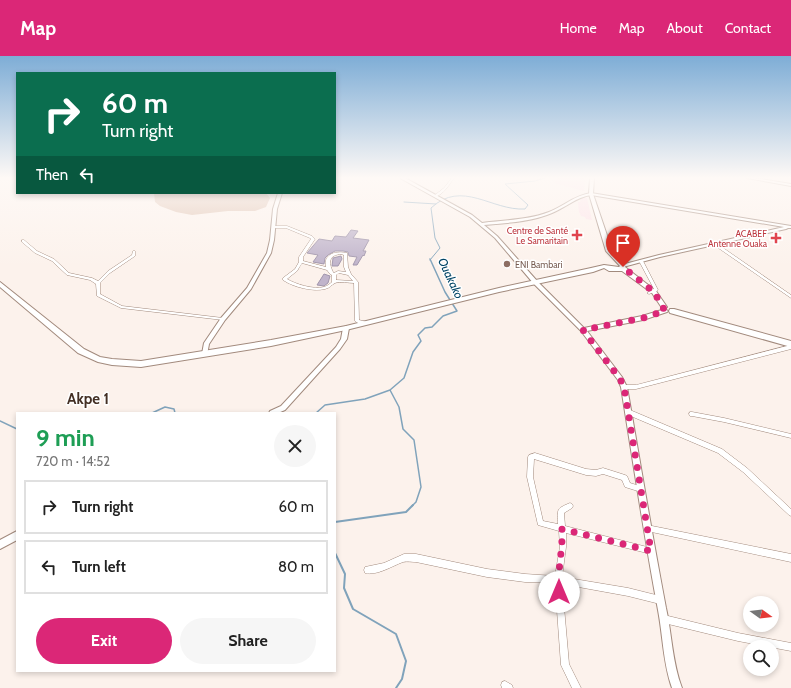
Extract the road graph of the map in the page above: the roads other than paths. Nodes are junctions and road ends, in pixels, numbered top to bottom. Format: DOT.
graph roads {
  1 [pos="275,207"];
  2 [pos="455,207"];
  3 [pos="559,207"];
  4 [pos="595,207"];
  5 [pos="673,207"];
  6 [pos="482,224"];
  7 [pos="274,227"];
  8 [pos="791,227"];
  9 [pos="23,242"];
  10 [pos="715,244"];
  11 [pos="609,251"];
  12 [pos="134,252"];
  13 [pos="641,261"];
  14 [pos="301,262"];
  15 [pos="617,266"];
  16 [pos="329,269"];
  17 [pos="334,274"];
  18 [pos="349,274"];
  19 [pos="334,282"];
  20 [pos="356,282"];
  21 [pos="98,283"];
  22 [pos="536,283"];
  23 [pos="0,284"];
  24 [pos="654,295"];
  25 [pos="791,296"];
  26 [pos="667,310"];
  27 [pos="223,319"];
  28 [pos="365,323"];
  29 [pos="346,328"];
  30 [pos="583,330"];
  31 [pos="791,346"];
  32 [pos="204,354"];
  33 [pos="624,387"];
  34 [pos="274,412"];
  35 [pos="628,412"];
  36 [pos="692,414"];
  37 [pos="791,436"];
  38 [pos="641,489"];
  39 [pos="570,506"];
  40 [pos="791,513"];
  41 [pos="647,528"];
  42 [pos="562,529"];
  43 [pos="16,536"];
  44 [pos="0,545"];
  45 [pos="651,551"];
  46 [pos="791,558"];
  47 [pos="368,570"];
  48 [pos="558,580"];
  49 [pos="660,600"];
  50 [pos="664,619"];
  51 [pos="791,647"];
  52 [pos="577,688"];
  53 [pos="677,688"];
  1 -- 7 [label="street"];
  2 -- 6 [label="street"];
  3 -- 6 [label="street"];
  4 -- 11 [label="main road"];
  5 -- 8 [label="street"];
  6 -- 22 [label="street"];
  7 -- 14 [label="street"];
  7 -- 27 [label="street"];
  8 -- 10 [label="street"];
  9 -- 21 [label="street"];
  10 -- 13 [label="street"];
  10 -- 25 [label="street"];
  11 -- 15 [label="main road"];
  11 -- 15 [label="main road"];
  12 -- 21 [label="street"];
  13 -- 15 [label="street"];
  13 -- 24 [label="street"];
  14 -- 16 [label="street"];
  14 -- 19 [label="street"];
  15 -- 22 [label="main road"];
  15 -- 24 [label="main road"];
  16 -- 17 [label="street"];
  16 -- 18 [label="street"];
  17 -- 18 [label="street"];
  17 -- 19 [label="street"];
  18 -- 20 [label="street"];
  19 -- 20 [label="street"];
  20 -- 28 [label="street"];
  21 -- 27 [label="street"];
  22 -- 28 [label="main road"];
  22 -- 30 [label="street"];
  23 -- 32 [label="main road"];
  24 -- 26 [label="main road"];
  26 -- 30 [label="street"];
  26 -- 31 [label="main road"];
  27 -- 32 [label="street"];
  28 -- 29 [label="main road"];
  29 -- 32 [label="main road"];
  29 -- 34 [label="street"];
  30 -- 33 [label="street"];
  31 -- 33 [label="street"];
  33 -- 35 [label="street"];
  35 -- 38 [label="street"];
  35 -- 40 [label="street"];
  36 -- 37 [label="street"];
  38 -- 41 [label="street"];
  38 -- 42 [label="street"];
  39 -- 42 [label="street"];
  41 -- 45 [label="street"];
  41 -- 46 [label="street"];
  42 -- 45 [label="street"];
  42 -- 48 [label="street"];
  43 -- 44 [label="street"];
  45 -- 49 [label="street"];
  47 -- 48 [label="street"];
  48 -- 49 [label="street"];
  48 -- 52 [label="street"];
  49 -- 50 [label="street"];
  50 -- 51 [label="street"];
  50 -- 53 [label="street"];
}
